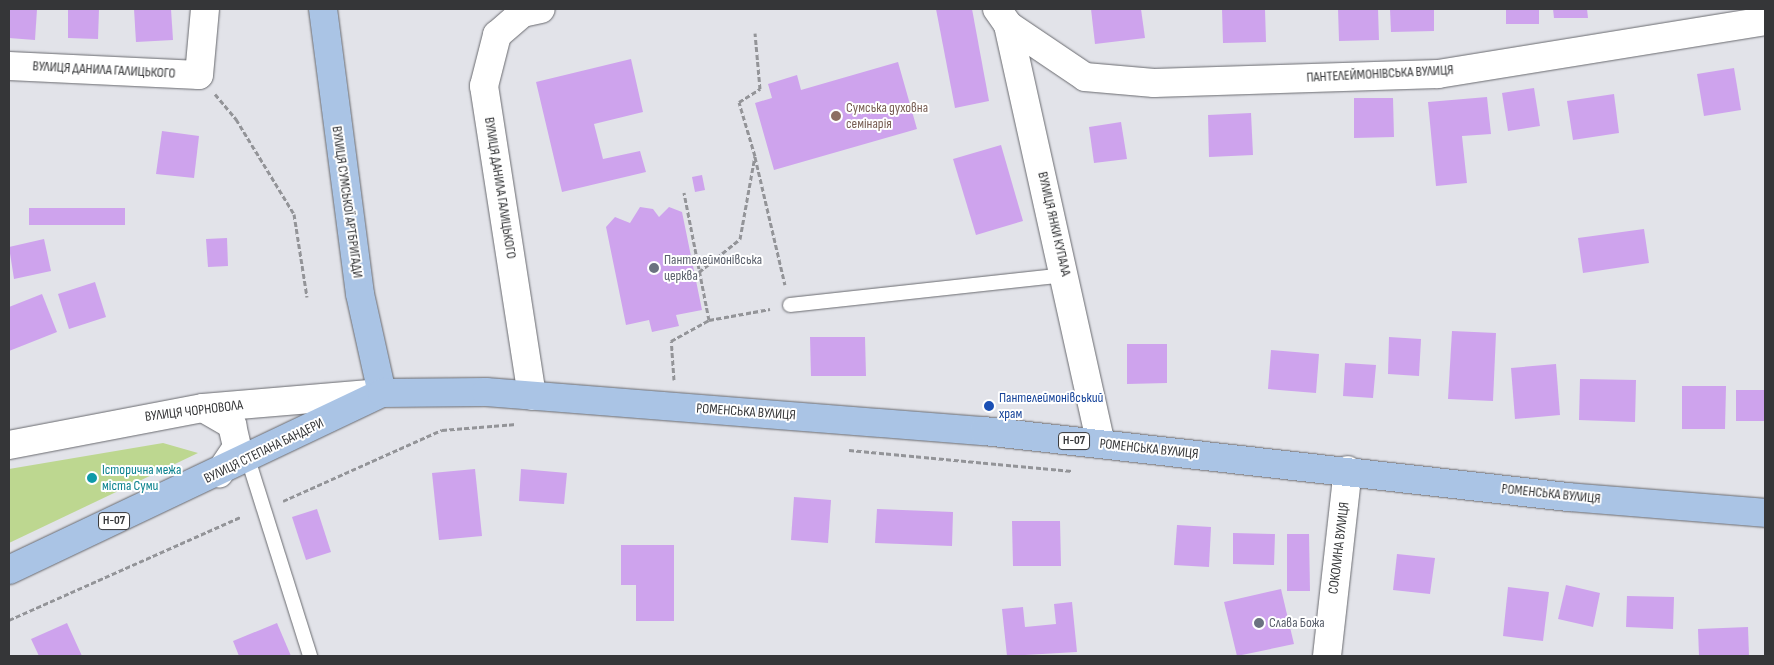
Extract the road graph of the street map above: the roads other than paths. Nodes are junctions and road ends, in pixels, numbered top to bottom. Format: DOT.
graph roads {
  1 [pos="205,9"];
  2 [pos="323,9"];
  3 [pos="527,10"];
  4 [pos="1003,17"];
  5 [pos="1696,20"];
  6 [pos="1765,21"];
  7 [pos="9,66"];
  8 [pos="1065,275"];
  9 [pos="790,306"];
  10 [pos="382,393"];
  11 [pos="532,396"];
  12 [pos="203,408"];
  13 [pos="1101,444"];
  14 [pos="9,445"];
  15 [pos="248,459"];
  16 [pos="1348,470"];
  17 [pos="219,474"];
  18 [pos="1765,513"];
  19 [pos="9,570"];
  20 [pos="310,656"];
  21 [pos="1327,656"];
  1 -- 7 [label="street, ВУЛИЦЯ ДАНИЛА ГАЛИЦЬКОГО"];
  2 -- 10 [label="main road, ВУЛИЦЯ СУМСЬКОЇ АРТБРИГАДИ"];
  3 -- 11 [label="street, ВУЛИЦЯ ДАНИЛА ГАЛИЦЬКОГО"];
  4 -- 5 [label="street, ПАНТЕЛЕЙМОНІВСЬКА ВУЛИЦЯ"];
  4 -- 8 [label="street, ВУЛИЦЯ ЯНКИ КУПАЛА"];
  5 -- 6 [label="street, ПАНТЕЛЕЙМОНІВСЬКА ВУЛИЦЯ"];
  8 -- 9 [label="lane"];
  8 -- 13 [label="street, ВУЛИЦЯ ЯНКИ КУПАЛА"];
  10 -- 11 [label="main road, РОМЕНСЬКА ВУЛИЦЯ / Н-07"];
  10 -- 12 [label="street, ВУЛИЦЯ ЧОРНОВОЛА"];
  10 -- 15 [label="main road, ВУЛИЦЯ СТЕПАНА БАНДЕРИ / Н-07"];
  11 -- 13 [label="main road, РОМЕНСЬКА ВУЛИЦЯ / Н-07"];
  12 -- 14 [label="street, ВУЛИЦЯ ЧОРНОВОЛА"];
  12 -- 17 [label="street"];
  13 -- 16 [label="main road, РОМЕНСЬКА ВУЛИЦЯ / Н-07"];
  15 -- 17 [label="main road, ВУЛИЦЯ СТЕПАНА БАНДЕРИ / Н-07"];
  15 -- 20 [label="lane"];
  16 -- 18 [label="main road, РОМЕНСЬКА ВУЛИЦЯ / Н-07"];
  16 -- 21 [label="street, СОКОЛИНА ВУЛИЦЯ"];
  17 -- 19 [label="main road, ВУЛИЦЯ СТЕПАНА БАНДЕРИ / Н-07"];
}
